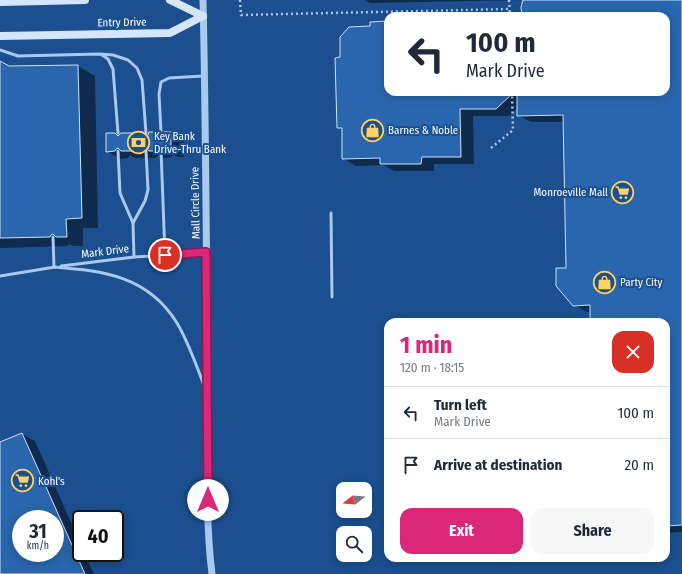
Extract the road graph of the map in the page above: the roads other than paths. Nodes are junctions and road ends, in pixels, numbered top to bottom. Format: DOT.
graph roads {
  1 [pos="41,0"];
  2 [pos="85,0"];
  3 [pos="170,0"];
  4 [pos="203,0"];
  5 [pos="0,2"];
  6 [pos="203,16"];
  7 [pos="0,36"];
  8 [pos="0,50"];
  9 [pos="99,54"];
  10 [pos="204,76"];
  11 [pos="146,132"];
  12 [pos="161,132"];
  13 [pos="118,133"];
  14 [pos="161,150"];
  15 [pos="118,151"];
  16 [pos="146,151"];
  17 [pos="331,213"];
  18 [pos="133,223"];
  19 [pos="54,237"];
  20 [pos="206,252"];
  21 [pos="165,255"];
  22 [pos="134,257"];
  23 [pos="54,267"];
  24 [pos="0,276"];
  25 [pos="332,297"];
  26 [pos="208,396"];
  27 [pos="212,574"];
  1 -- 2 [label="main road"];
  1 -- 5 [label="main road"];
  3 -- 6 [label="main road"];
  4 -- 6 [label="street, Mall Circle Drive"];
  6 -- 7 [label="main road, Entry Drive"];
  6 -- 10 [label="street, Mall Circle Drive"];
  8 -- 9 [label="lane"];
  9 -- 11 [label="lane"];
  9 -- 13 [label="lane"];
  10 -- 12 [label="lane"];
  10 -- 20 [label="street, Mall Circle Drive"];
  14 -- 21 [label="lane"];
  15 -- 18 [label="lane"];
  16 -- 18 [label="lane"];
  17 -- 25 [label="lane"];
  18 -- 22 [label="lane"];
  19 -- 23 [label="lane"];
  20 -- 21 [label="lane, Mark Drive"];
  20 -- 26 [label="street, Mall Circle Drive"];
  21 -- 22 [label="lane, Mark Drive"];
  22 -- 23 [label="lane, Mark Drive"];
  23 -- 24 [label="lane, Mark Drive"];
  23 -- 26 [label="lane, Mark Drive"];
  26 -- 27 [label="street, Mall Circle Drive"];
}
